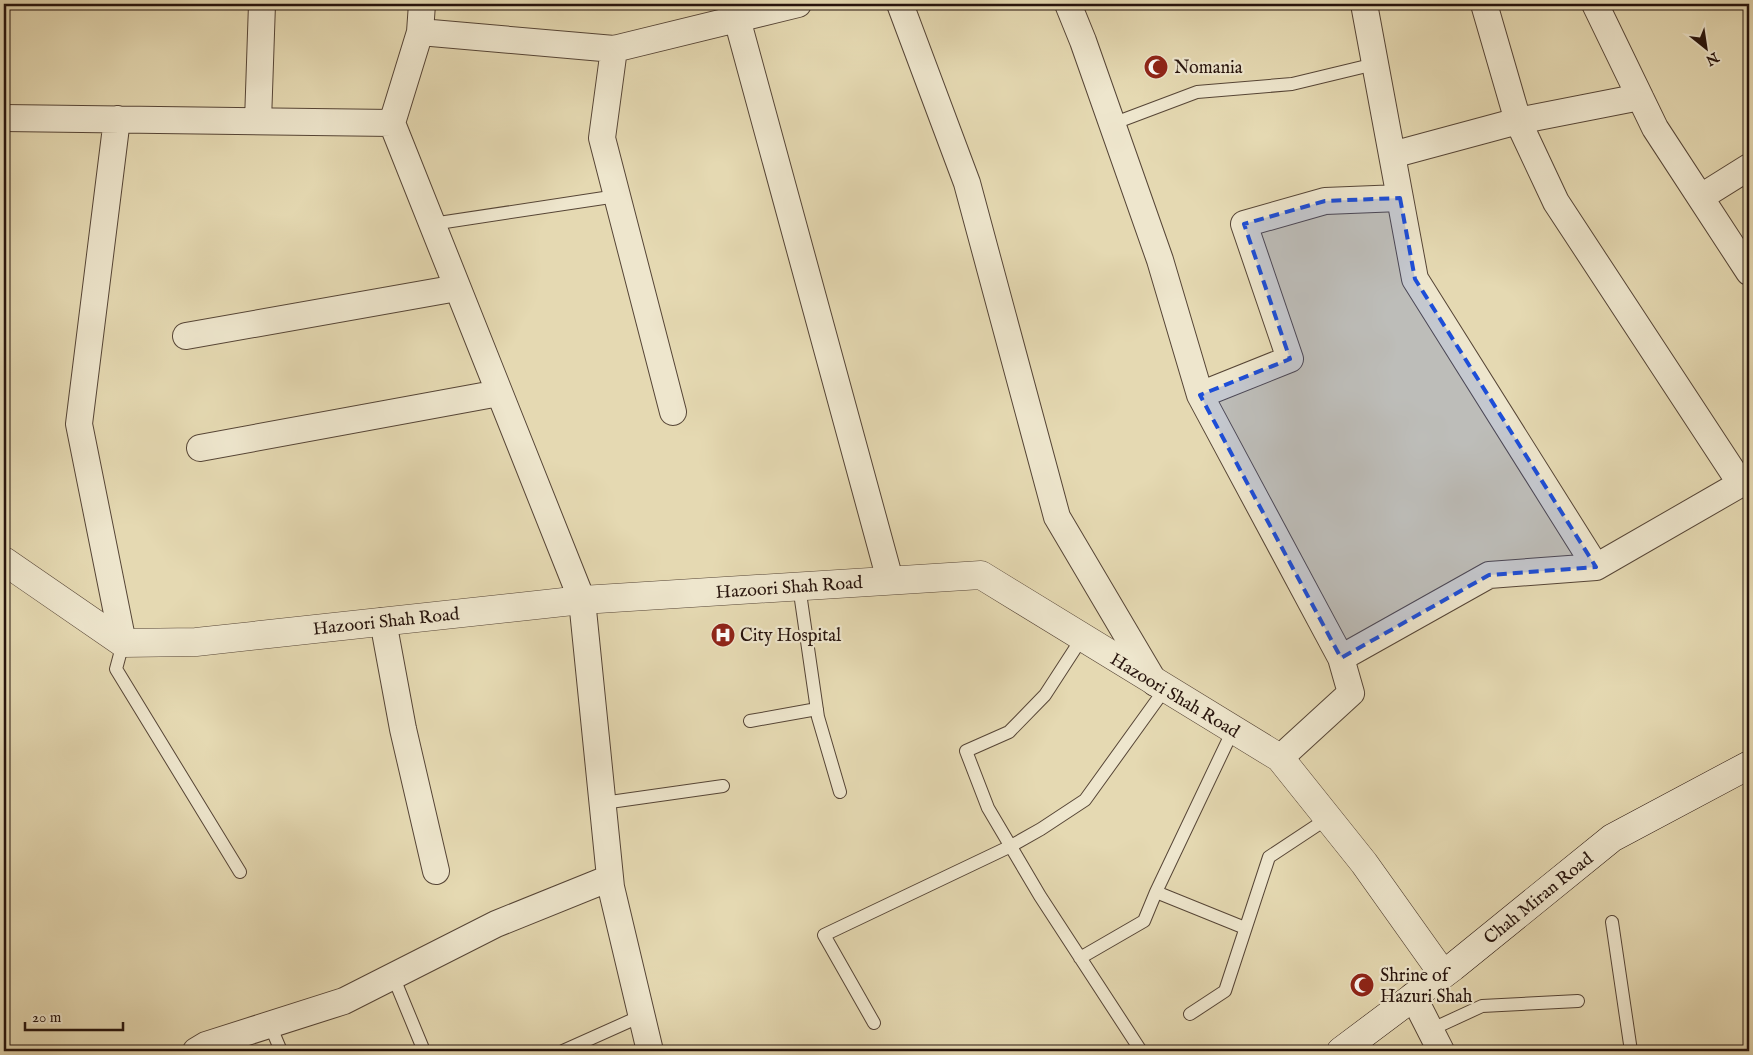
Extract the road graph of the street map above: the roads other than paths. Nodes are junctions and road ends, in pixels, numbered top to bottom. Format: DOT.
graph roads {
  1 [pos="262,4"];
  2 [pos="422,4"];
  3 [pos="798,4"];
  4 [pos="900,4"];
  5 [pos="1068,4"];
  6 [pos="1364,4"];
  7 [pos="1484,4"];
  8 [pos="1594,4"];
  9 [pos="735,11"];
  10 [pos="420,32"];
  11 [pos="614,49"];
  12 [pos="1376,64"];
  13 [pos="1640,96"];
  14 [pos="4,118"];
  15 [pos="117,119"];
  16 [pos="258,121"];
  17 [pos="1518,121"];
  18 [pos="392,123"];
  19 [pos="1112,124"];
  20 [pos="1392,155"];
  21 [pos="1749,167"];
  22 [pos="617,196"];
  23 [pos="1701,197"];
  24 [pos="1400,198"];
  25 [pos="432,224"];
  26 [pos="1749,272"];
  27 [pos="457,288"];
  28 [pos="186,336"];
  29 [pos="500,393"];
  30 [pos="1200,395"];
  31 [pos="673,412"];
  32 [pos="200,448"];
  33 [pos="1745,481"];
  34 [pos="4,561"];
  35 [pos="1596,567"];
  36 [pos="890,580"];
  37 [pos="799,586"];
  38 [pos="582,600"];
  39 [pos="383,621"];
  40 [pos="1082,638"];
  41 [pos="123,642"];
  42 [pos="1342,658"];
  43 [pos="1160,686"];
  44 [pos="817,709"];
  45 [pos="750,721"];
  46 [pos="1233,730"];
  47 [pos="1280,758"];
  48 [pos="1749,765"];
  49 [pos="723,786"];
  50 [pos="840,792"];
  51 [pos="603,803"];
  52 [pos="1328,818"];
  53 [pos="1011,846"];
  54 [pos="436,871"];
  55 [pos="240,872"];
  56 [pos="610,878"];
  57 [pos="1156,892"];
  58 [pos="1612,922"];
  59 [pos="1245,928"];
  60 [pos="1080,958"];
  61 [pos="1443,974"];
  62 [pos="393,976"];
  63 [pos="1413,996"];
  64 [pos="1578,1001"];
  65 [pos="1190,1014"];
  66 [pos="642,1016"];
  67 [pos="874,1024"];
  68 [pos="270,1025"];
  69 [pos="1436,1041"];
  70 [pos="196,1051"];
  71 [pos="281,1051"];
  72 [pos="424,1051"];
  73 [pos="564,1051"];
  74 [pos="650,1051"];
  75 [pos="1141,1051"];
  76 [pos="1341,1051"];
  77 [pos="1631,1051"];
  1 -- 16 [label="street"];
  2 -- 10 [label="street"];
  3 -- 9 [label="street"];
  4 -- 43 [label="street"];
  5 -- 19 [label="street"];
  6 -- 12 [label="street"];
  7 -- 17 [label="street"];
  8 -- 13 [label="street"];
  9 -- 11 [label="street"];
  9 -- 36 [label="street"];
  10 -- 11 [label="street"];
  10 -- 18 [label="street"];
  11 -- 22 [label="street"];
  12 -- 19 [label="lane"];
  12 -- 20 [label="street"];
  13 -- 17 [label="street"];
  13 -- 23 [label="street"];
  14 -- 15 [label="street"];
  15 -- 16 [label="street"];
  15 -- 41 [label="street"];
  16 -- 18 [label="street"];
  17 -- 20 [label="street"];
  17 -- 33 [label="street"];
  18 -- 25 [label="street"];
  19 -- 30 [label="street"];
  20 -- 24 [label="street"];
  21 -- 23 [label="street"];
  22 -- 25 [label="lane"];
  22 -- 31 [label="street"];
  23 -- 26 [label="street"];
  24 -- 30 [label="street"];
  24 -- 35 [label="street"];
  25 -- 27 [label="street"];
  27 -- 28 [label="street"];
  27 -- 29 [label="street"];
  29 -- 32 [label="street"];
  29 -- 38 [label="street"];
  30 -- 42 [label="street"];
  33 -- 35 [label="street"];
  34 -- 41 [label="street"];
  35 -- 42 [label="street"];
  36 -- 37 [label="street, Hazoori Shah Road"];
  36 -- 40 [label="street, Hazoori Shah Road"];
  37 -- 38 [label="street, Hazoori Shah Road"];
  37 -- 44 [label="lane"];
  38 -- 39 [label="street, Hazoori Shah Road"];
  38 -- 51 [label="street"];
  39 -- 41 [label="street, Hazoori Shah Road"];
  39 -- 54 [label="street"];
  40 -- 43 [label="street, Hazoori Shah Road"];
  40 -- 53 [label="lane"];
  41 -- 55 [label="lane"];
  42 -- 47 [label="street"];
  43 -- 46 [label="street, Hazoori Shah Road"];
  43 -- 53 [label="lane"];
  44 -- 45 [label="lane"];
  44 -- 50 [label="lane"];
  46 -- 47 [label="street, Hazoori Shah Road"];
  46 -- 57 [label="lane"];
  47 -- 52 [label="street, Hazoori Shah Road"];
  48 -- 61 [label="street, Chah Miran Road"];
  49 -- 51 [label="lane"];
  51 -- 56 [label="street"];
  52 -- 59 [label="lane"];
  52 -- 61 [label="street, Hazoori Shah Road"];
  53 -- 60 [label="lane"];
  53 -- 67 [label="lane"];
  56 -- 62 [label="street"];
  56 -- 66 [label="street"];
  57 -- 59 [label="lane"];
  57 -- 60 [label="lane"];
  58 -- 77 [label="lane"];
  59 -- 65 [label="lane"];
  60 -- 75 [label="lane"];
  61 -- 63 [label="street, Chah Miran Road"];
  62 -- 68 [label="street"];
  62 -- 72 [label="lane"];
  63 -- 69 [label="street"];
  63 -- 76 [label="street, Chah Miran Road"];
  64 -- 69 [label="lane"];
  66 -- 73 [label="lane"];
  66 -- 74 [label="street"];
  68 -- 70 [label="street"];
  68 -- 71 [label="lane"];
}
